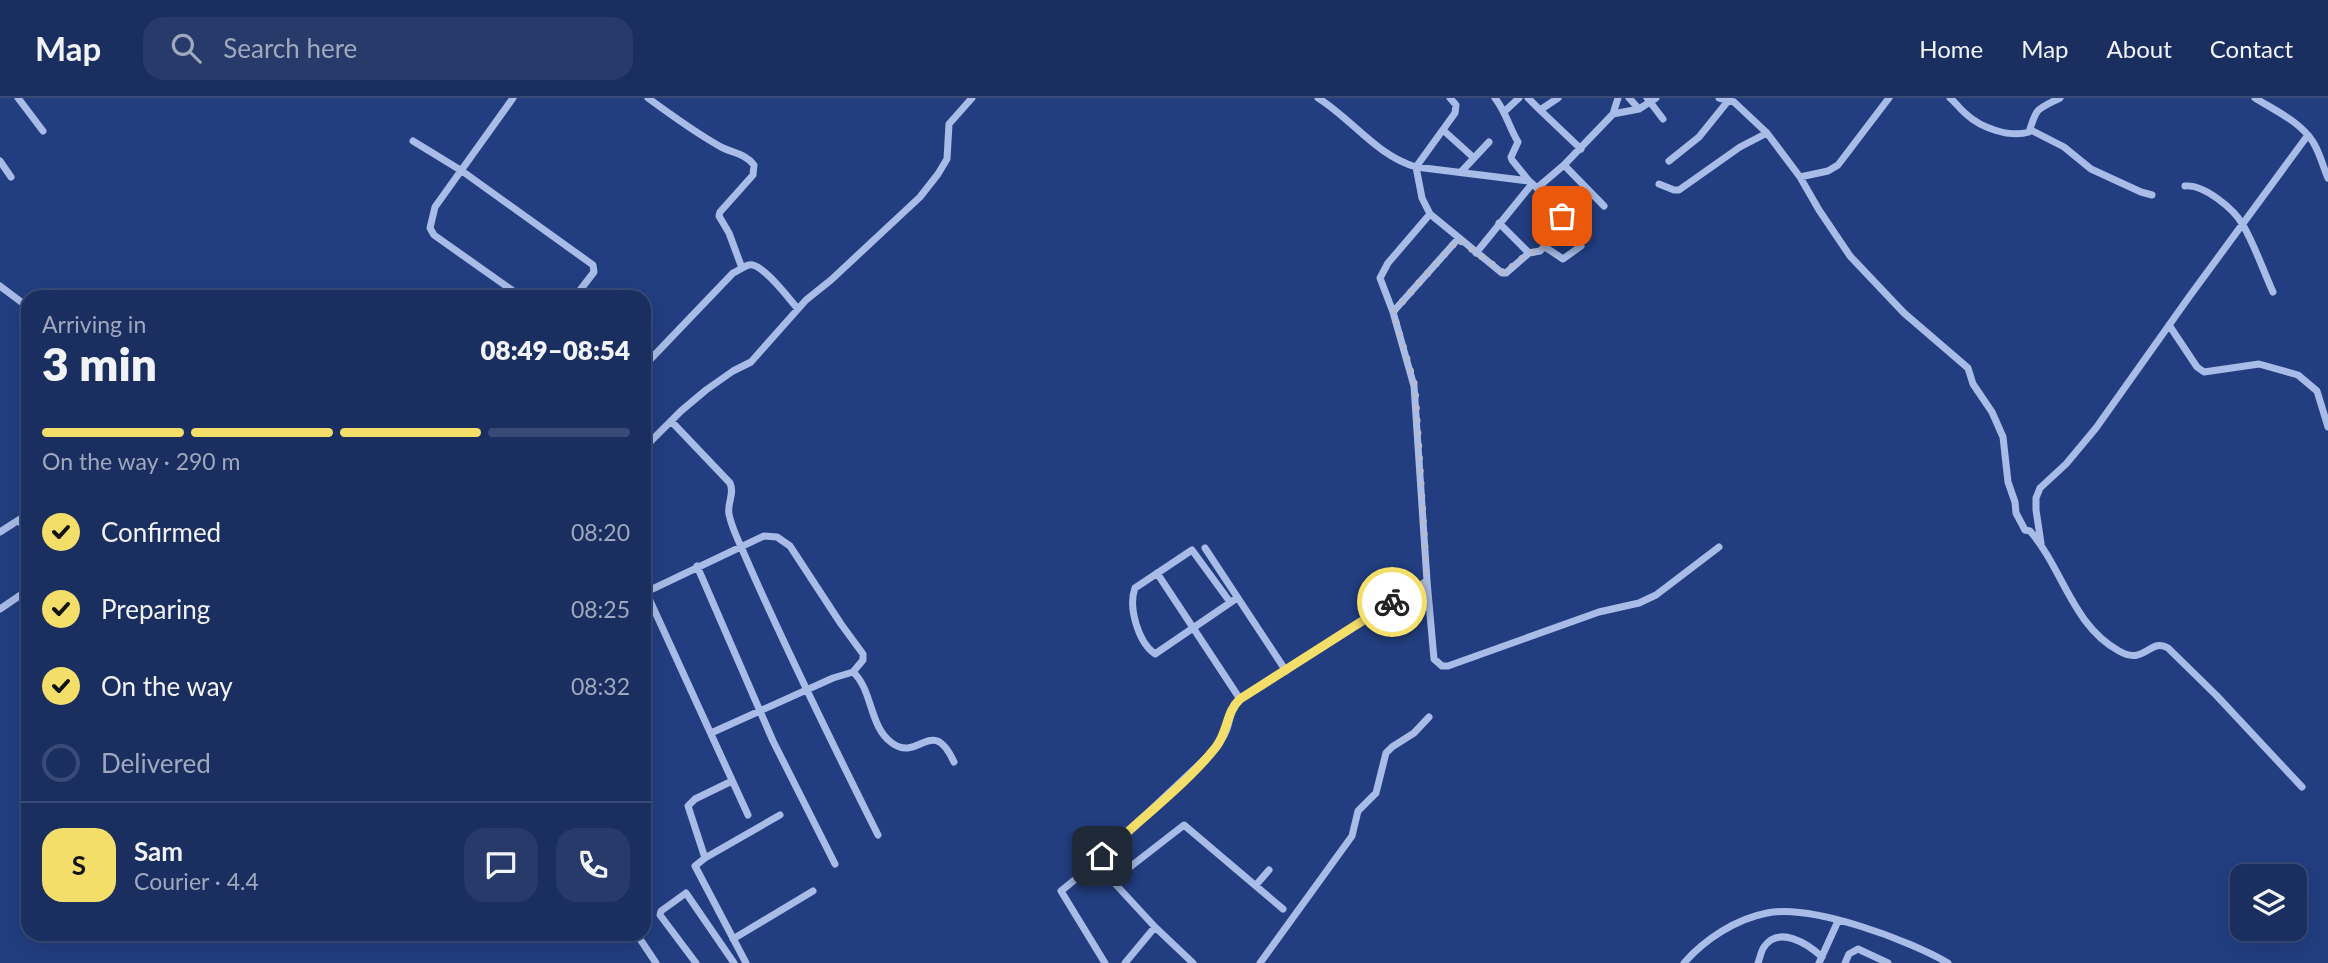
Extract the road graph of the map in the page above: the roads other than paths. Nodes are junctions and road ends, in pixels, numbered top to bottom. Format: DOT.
graph roads {
  1 [pos="18,98"];
  2 [pos="513,98"];
  3 [pos="648,98"];
  4 [pos="972,98"];
  5 [pos="1318,98"];
  6 [pos="1495,98"];
  7 [pos="1519,98"];
  8 [pos="1528,98"];
  9 [pos="1558,98"];
  10 [pos="1618,98"];
  11 [pos="1889,98"];
  12 [pos="1950,98"];
  13 [pos="2060,98"];
  14 [pos="2255,98"];
  15 [pos="1454,99"];
  16 [pos="1632,99"];
  17 [pos="1730,99"];
  18 [pos="1651,100"];
  19 [pos="1639,109"];
  20 [pos="1540,110"];
  21 [pos="1505,111"];
  22 [pos="1613,114"];
  23 [pos="1663,119"];
  24 [pos="1443,130"];
  25 [pos="2031,130"];
  26 [pos="43,131"];
  27 [pos="1767,132"];
  28 [pos="2308,135"];
  29 [pos="413,141"];
  30 [pos="1489,142"];
  31 [pos="1581,149"];
  32 [pos="1474,158"];
  33 [pos="0,161"];
  34 [pos="1669,161"];
  35 [pos="1564,165"];
  36 [pos="1416,167"];
  37 [pos="462,171"];
  38 [pos="1461,173"];
  39 [pos="11,177"];
  40 [pos="1800,177"];
  41 [pos="2328,178"];
  42 [pos="1533,184"];
  43 [pos="1659,184"];
  44 [pos="2185,186"];
  45 [pos="2152,195"];
  46 [pos="1604,206"];
  47 [pos="1430,214"];
  48 [pos="1499,223"];
  49 [pos="2242,223"];
  50 [pos="1458,239"];
  51 [pos="1581,246"];
  52 [pos="1545,247"];
  53 [pos="1476,253"];
  54 [pos="1529,253"];
  55 [pos="742,268"];
  56 [pos="0,286"];
  57 [pos="512,290"];
  58 [pos="580,290"];
  59 [pos="2273,292"];
  60 [pos="21,302"];
  61 [pos="798,309"];
  62 [pos="1393,312"];
  63 [pos="2169,325"];
  64 [pos="651,359"];
  65 [pos="671,421"];
  66 [pos="2328,427"];
  67 [pos="651,441"];
  68 [pos="19,520"];
  69 [pos="21,523"];
  70 [pos="0,532"];
  71 [pos="2042,544"];
  72 [pos="741,547"];
  73 [pos="1719,547"];
  74 [pos="1205,548"];
  75 [pos="697,566"];
  76 [pos="1157,573"];
  77 [pos="1427,581"];
  78 [pos="651,590"];
  79 [pos="21,595"];
  80 [pos="1234,600"];
  81 [pos="651,606"];
  82 [pos="0,610"];
  83 [pos="1193,629"];
  84 [pos="1286,671"];
  85 [pos="853,672"];
  86 [pos="806,690"];
  87 [pos="1240,699"];
  88 [pos="761,711"];
  89 [pos="1429,718"];
  90 [pos="711,733"];
  91 [pos="954,762"];
  92 [pos="733,781"];
  93 [pos="2302,788"];
  94 [pos="748,815"];
  95 [pos="780,815"];
  96 [pos="878,835"];
  97 [pos="705,858"];
  98 [pos="1096,862"];
  99 [pos="835,863"];
  100 [pos="1269,870"];
  101 [pos="1112,881"];
  102 [pos="1256,885"];
  103 [pos="813,891"];
  104 [pos="1283,909"];
  105 [pos="1838,921"];
  106 [pos="1155,927"];
  107 [pos="733,939"];
  108 [pos="641,941"];
  109 [pos="1821,960"];
  110 [pos="656,963"];
  111 [pos="696,963"];
  112 [pos="734,963"];
  113 [pos="746,963"];
  114 [pos="1105,963"];
  115 [pos="1125,963"];
  116 [pos="1193,963"];
  117 [pos="1260,963"];
  118 [pos="1685,963"];
  119 [pos="1758,963"];
  120 [pos="1845,963"];
  121 [pos="1888,963"];
  122 [pos="1948,963"];
  1 -- 26 [label="street"];
  2 -- 37 [label="street"];
  3 -- 55 [label="street"];
  4 -- 61 [label="street"];
  5 -- 36 [label="street"];
  6 -- 21 [label="street"];
  7 -- 21 [label="street"];
  8 -- 20 [label="street"];
  9 -- 20 [label="street"];
  10 -- 22 [label="street"];
  11 -- 40 [label="street"];
  12 -- 25 [label="street"];
  13 -- 25 [label="street"];
  14 -- 28 [label="street"];
  15 -- 24 [label="street"];
  16 -- 19 [label="street"];
  17 -- 27 [label="street"];
  17 -- 34 [label="street"];
  18 -- 19 [label="street"];
  18 -- 23 [label="street"];
  19 -- 22 [label="street"];
  20 -- 31 [label="street"];
  21 -- 42 [label="street"];
  22 -- 31 [label="street"];
  24 -- 32 [label="street"];
  24 -- 36 [label="street"];
  25 -- 45 [label="street"];
  27 -- 40 [label="street"];
  27 -- 43 [label="street"];
  28 -- 41 [label="street"];
  28 -- 49 [label="street"];
  29 -- 37 [label="street"];
  30 -- 32 [label="street"];
  31 -- 35 [label="street"];
  32 -- 38 [label="street"];
  33 -- 39 [label="street"];
  35 -- 42 [label="street"];
  35 -- 46 [label="street"];
  36 -- 38 [label="street"];
  36 -- 47 [label="street"];
  37 -- 57 [label="street"];
  37 -- 58 [label="street"];
  38 -- 42 [label="street"];
  40 -- 71 [label="street"];
  42 -- 48 [label="street"];
  42 -- 52 [label="street"];
  44 -- 49 [label="street"];
  47 -- 50 [label="street"];
  47 -- 62 [label="street"];
  48 -- 53 [label="street"];
  48 -- 54 [label="street"];
  49 -- 59 [label="street"];
  49 -- 63 [label="street"];
  50 -- 53 [label="street"];
  50 -- 62 [label="street"];
  51 -- 52 [label="street"];
  52 -- 54 [label="street"];
  53 -- 54 [label="street"];
  55 -- 61 [label="street"];
  55 -- 64 [label="street"];
  56 -- 60 [label="street"];
  61 -- 65 [label="street"];
  62 -- 77 [label="street"];
  63 -- 66 [label="street"];
  63 -- 71 [label="street"];
  65 -- 67 [label="street"];
  65 -- 72 [label="street"];
  68 -- 69 [label="street"];
  68 -- 70 [label="street"];
  71 -- 93 [label="street"];
  72 -- 75 [label="street"];
  72 -- 85 [label="street"];
  72 -- 86 [label="street"];
  73 -- 77 [label="street"];
  74 -- 80 [label="street"];
  75 -- 78 [label="street"];
  75 -- 88 [label="street"];
  76 -- 80 [label="street"];
  76 -- 83 [label="street"];
  76 -- 83 [label="street"];
  77 -- 84 [label="street"];
  79 -- 82 [label="street"];
  80 -- 83 [label="street"];
  80 -- 84 [label="street"];
  81 -- 90 [label="street"];
  83 -- 87 [label="street"];
  84 -- 87 [label="street"];
  85 -- 86 [label="street"];
  85 -- 91 [label="street"];
  86 -- 88 [label="street"];
  86 -- 96 [label="street"];
  87 -- 98 [label="street"];
  88 -- 90 [label="street"];
  88 -- 99 [label="street"];
  89 -- 117 [label="street"];
  90 -- 92 [label="street"];
  92 -- 94 [label="street"];
  92 -- 97 [label="street"];
  95 -- 97 [label="street"];
  97 -- 107 [label="street"];
  98 -- 101 [label="street"];
  98 -- 114 [label="street"];
  100 -- 102 [label="street"];
  101 -- 102 [label="street"];
  101 -- 106 [label="street"];
  102 -- 104 [label="street"];
  103 -- 107 [label="street"];
  105 -- 109 [label="street"];
  105 -- 118 [label="street"];
  105 -- 122 [label="street"];
  106 -- 115 [label="street"];
  106 -- 116 [label="street"];
  107 -- 113 [label="street"];
  108 -- 110 [label="street"];
  109 -- 119 [label="street"];
  111 -- 112 [label="street"];
  120 -- 121 [label="street"];
}
